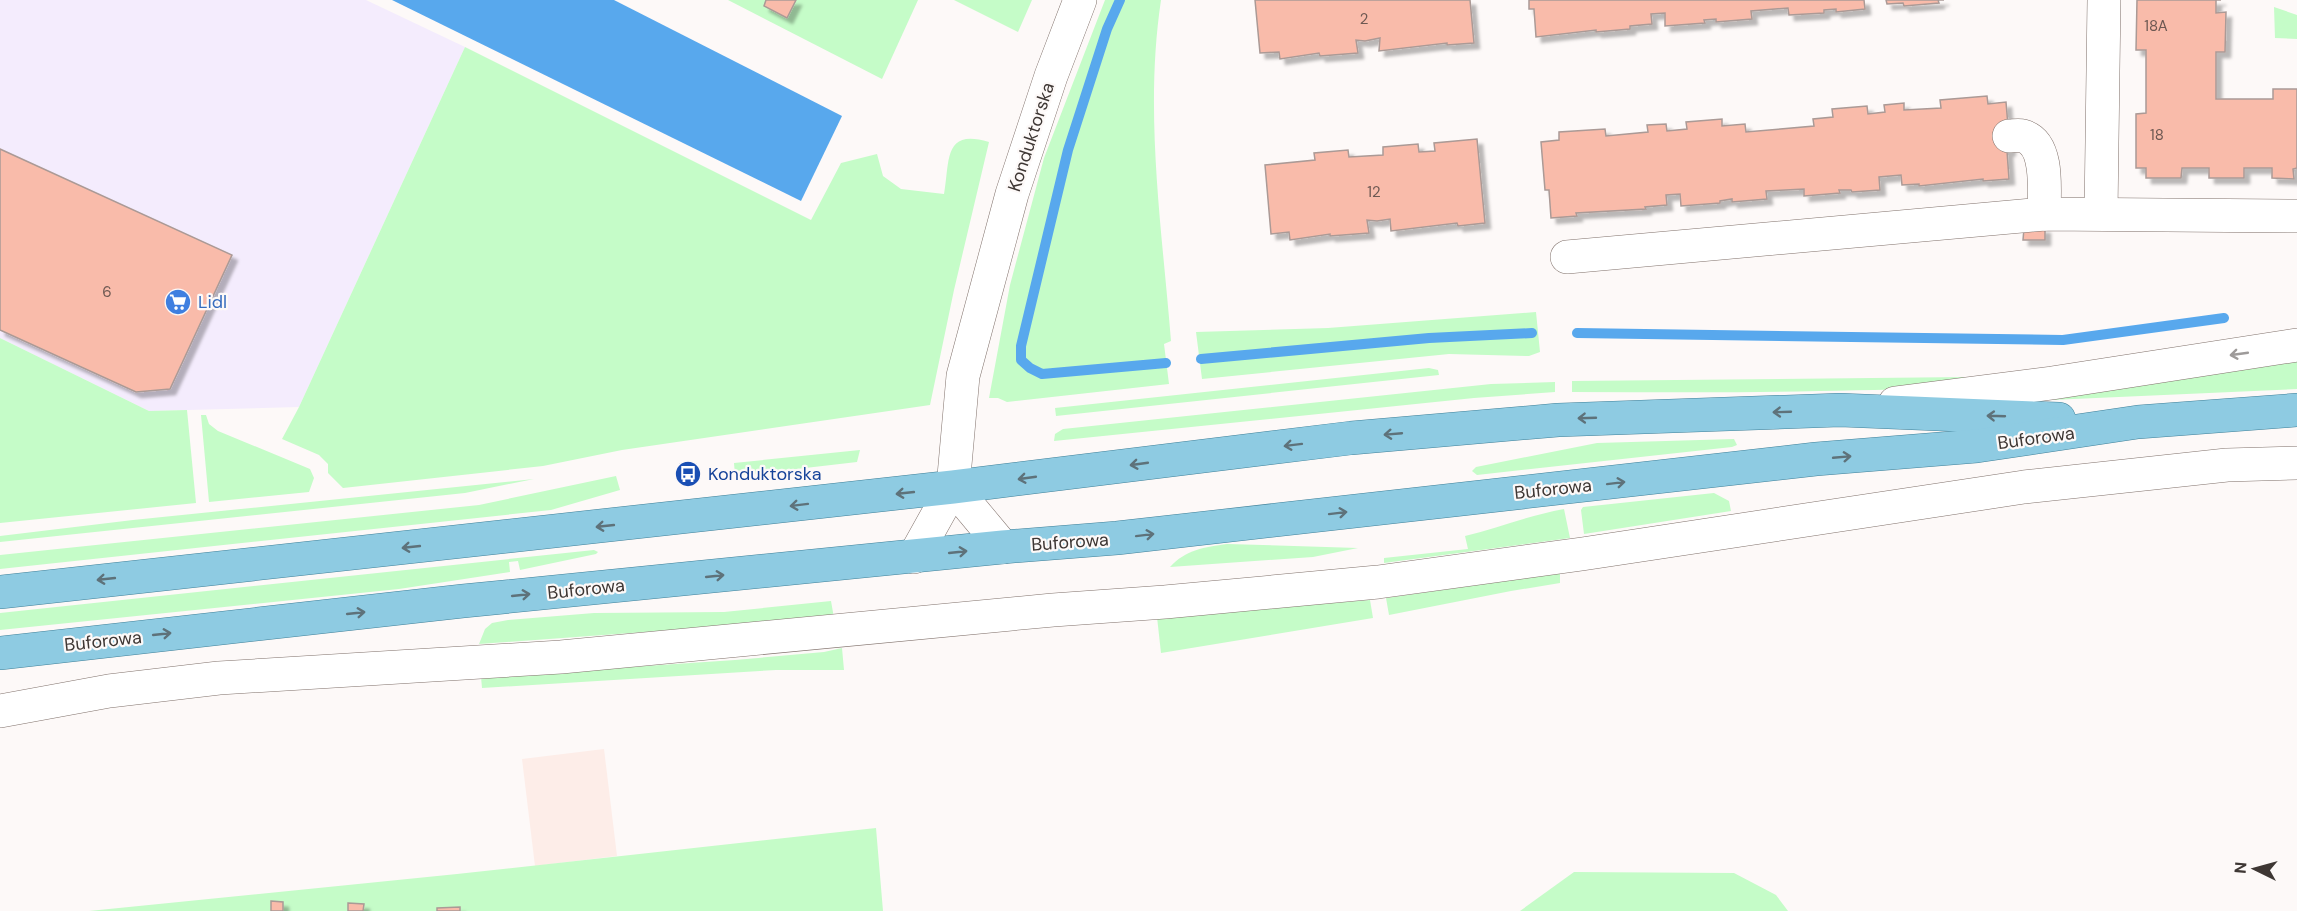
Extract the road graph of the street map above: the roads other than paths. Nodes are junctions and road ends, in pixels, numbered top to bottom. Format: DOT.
graph roads {
  1 [pos="1080,0"];
  2 [pos="2104,0"];
  3 [pos="2008,136"];
  4 [pos="2101,213"];
  5 [pos="2044,214"];
  6 [pos="2297,216"];
  7 [pos="1567,257"];
  8 [pos="2297,345"];
  9 [pos="1840,410"];
  10 [pos="2297,410"];
  11 [pos="2138,422"];
  12 [pos="2297,463"];
  13 [pos="953,488"];
  14 [pos="1003,547"];
  15 [pos="914,557"];
  16 [pos="0,592"];
  17 [pos="0,653"];
  18 [pos="0,711"];
  1 -- 13 [label="street, Konduktorska"];
  2 -- 4 [label="street"];
  3 -- 5 [label="street"];
  4 -- 5 [label="street"];
  4 -- 6 [label="street"];
  5 -- 7 [label="street"];
  8 -- 9 [label="street, Buforowa, one-way"];
  11 -- 9 [label="main road, Buforowa, one-way"];
  9 -- 13 [label="main road, Buforowa, one-way"];
  10 -- 11 [label="main road, Buforowa"];
  14 -- 11 [label="main road, Buforowa, one-way"];
  12 -- 18 [label="street"];
  13 -- 14 [label="street"];
  13 -- 15 [label="street, Konduktorska"];
  13 -- 16 [label="main road, Buforowa, one-way"];
  15 -- 14 [label="main road, Buforowa, one-way"];
  17 -- 15 [label="main road, Buforowa, one-way"];
}
